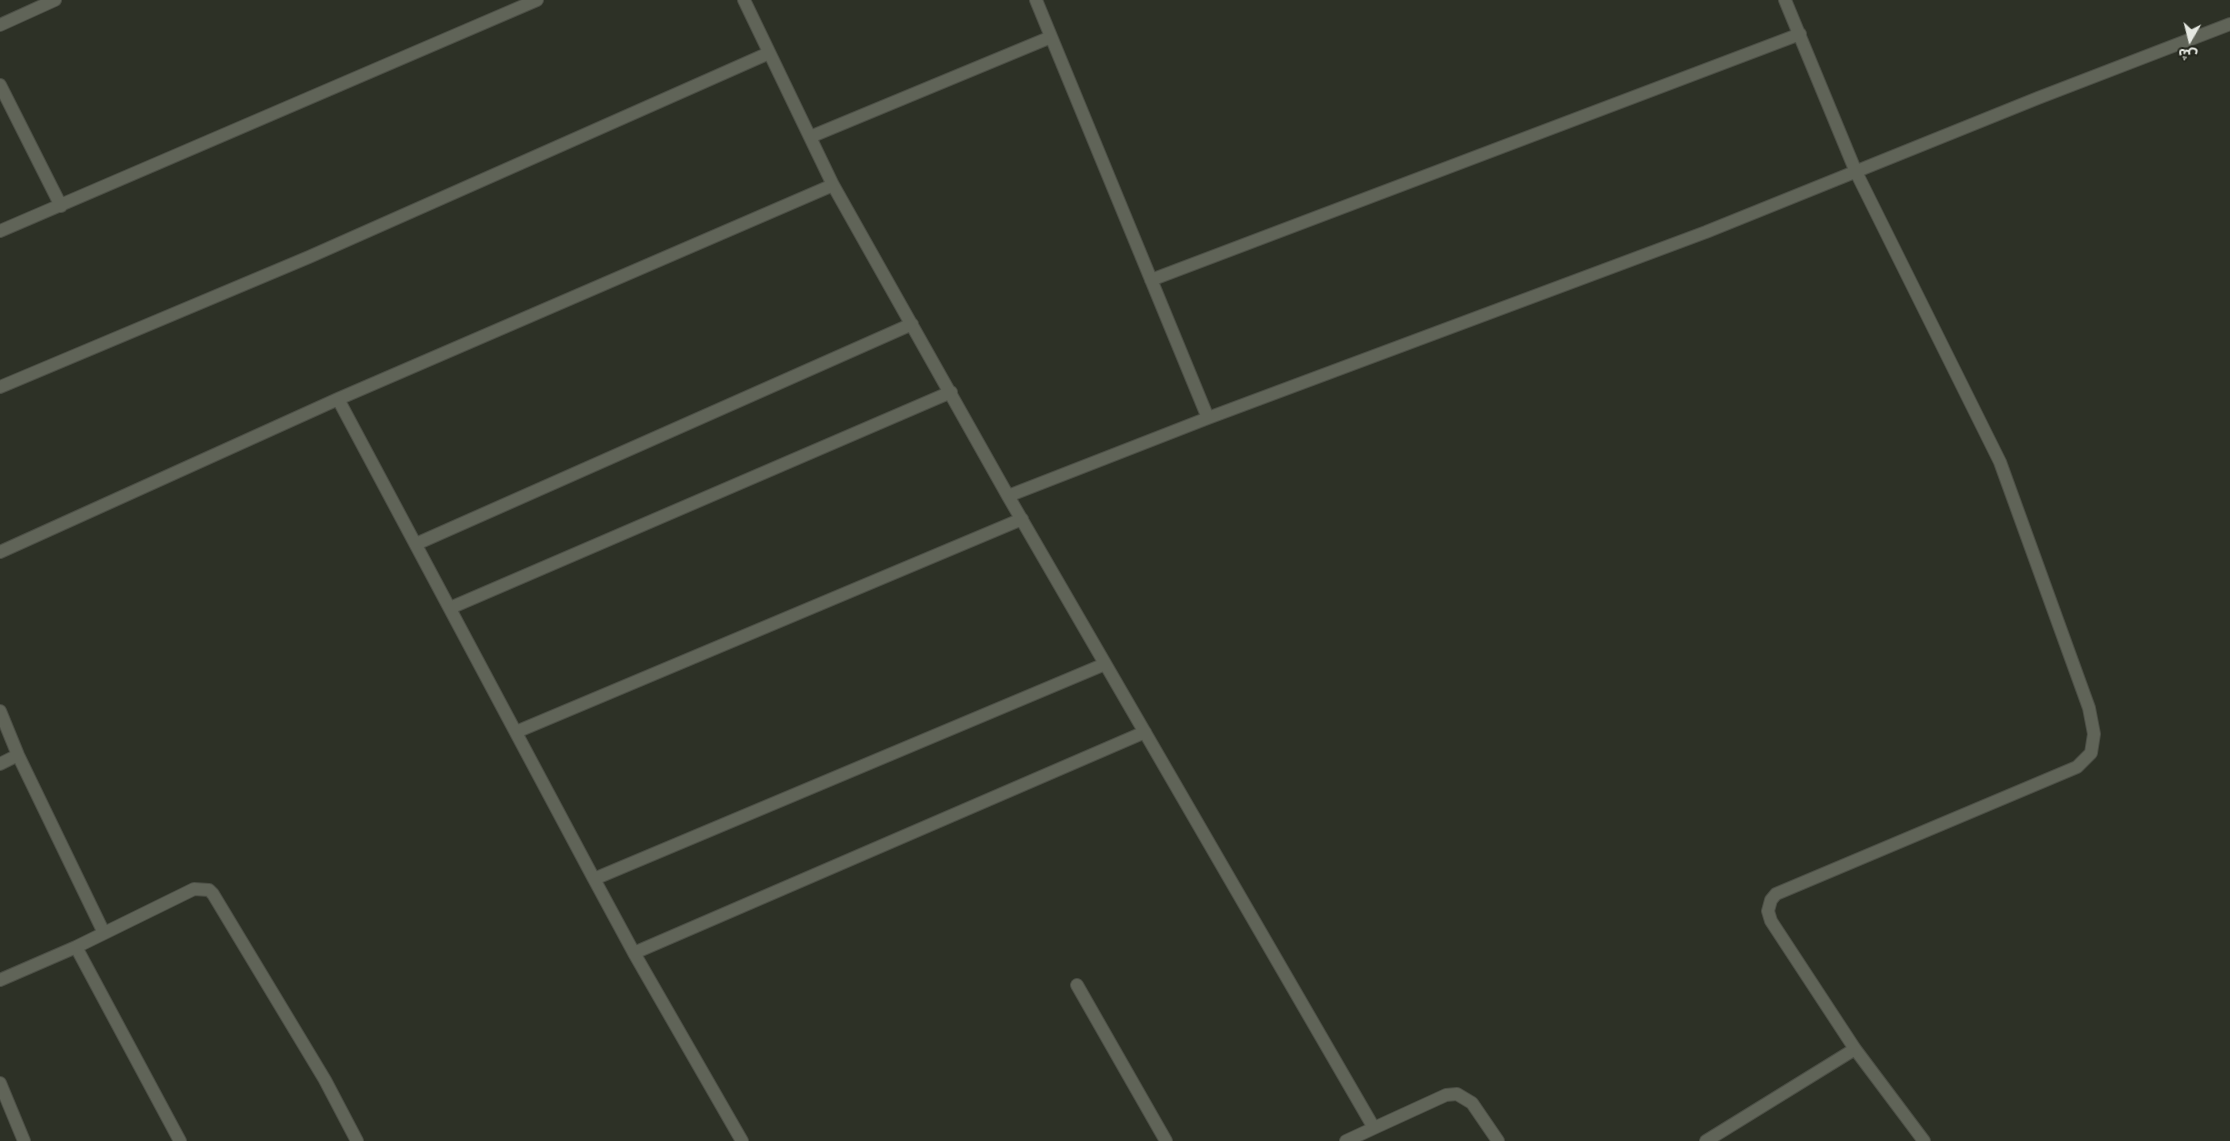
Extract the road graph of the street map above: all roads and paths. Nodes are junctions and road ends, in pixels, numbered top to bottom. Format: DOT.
graph roads {
  1 [pos="55,0"];
  2 [pos="537,0"];
  3 [pos="744,0"];
  4 [pos="1036,0"];
  5 [pos="1785,0"];
  6 [pos="2230,24"];
  7 [pos="0,26"];
  8 [pos="1800,34"];
  9 [pos="1051,37"];
  10 [pos="770,53"];
  11 [pos="0,85"];
  12 [pos="810,137"];
  13 [pos="1856,172"];
  14 [pos="833,185"];
  15 [pos="61,206"];
  16 [pos="0,231"];
  17 [pos="1151,280"];
  18 [pos="912,324"];
  19 [pos="0,387"];
  20 [pos="951,392"];
  21 [pos="338,399"];
  22 [pos="1208,418"];
  23 [pos="1008,496"];
  24 [pos="1022,519"];
  25 [pos="416,544"];
  26 [pos="0,552"];
  27 [pos="450,608"];
  28 [pos="1105,664"];
  29 [pos="0,711"];
  30 [pos="516,732"];
  31 [pos="1144,732"];
  32 [pos="18,755"];
  33 [pos="0,764"];
  34 [pos="594,878"];
  35 [pos="104,933"];
  36 [pos="76,947"];
  37 [pos="634,953"];
  38 [pos="0,980"];
  39 [pos="1077,985"];
  40 [pos="1854,1049"];
  41 [pos="0,1083"];
  42 [pos="1374,1128"];
  43 [pos="24,1141"];
  44 [pos="180,1141"];
  45 [pos="357,1141"];
  46 [pos="742,1141"];
  47 [pos="1166,1141"];
  48 [pos="1346,1141"];
  49 [pos="1498,1141"];
  50 [pos="1706,1141"];
  51 [pos="1924,1141"];
  1 -- 7 [label="street"];
  2 -- 15 [label="street"];
  3 -- 10 [label="street"];
  4 -- 9 [label="street"];
  5 -- 8 [label="street"];
  6 -- 13 [label="street"];
  8 -- 13 [label="street"];
  8 -- 17 [label="street"];
  9 -- 12 [label="street"];
  9 -- 17 [label="street"];
  10 -- 12 [label="street"];
  10 -- 19 [label="street"];
  11 -- 15 [label="street"];
  12 -- 14 [label="street"];
  13 -- 22 [label="street"];
  13 -- 40 [label="street"];
  14 -- 18 [label="street"];
  14 -- 21 [label="street"];
  15 -- 16 [label="street"];
  17 -- 22 [label="street"];
  18 -- 20 [label="street"];
  18 -- 25 [label="street"];
  20 -- 23 [label="street"];
  20 -- 27 [label="street"];
  21 -- 25 [label="street"];
  21 -- 26 [label="street"];
  22 -- 23 [label="street"];
  23 -- 24 [label="street"];
  24 -- 28 [label="street"];
  24 -- 30 [label="street"];
  25 -- 27 [label="street"];
  27 -- 30 [label="street"];
  28 -- 31 [label="street"];
  28 -- 34 [label="street"];
  29 -- 32 [label="street"];
  30 -- 34 [label="street"];
  31 -- 37 [label="street"];
  31 -- 42 [label="street"];
  32 -- 33 [label="street"];
  32 -- 35 [label="street"];
  34 -- 37 [label="street"];
  35 -- 36 [label="street"];
  35 -- 45 [label="street"];
  36 -- 38 [label="street"];
  36 -- 44 [label="street"];
  37 -- 46 [label="street"];
  39 -- 47 [label="street"];
  40 -- 50 [label="street"];
  40 -- 51 [label="street"];
  41 -- 43 [label="street"];
  42 -- 48 [label="street"];
  42 -- 49 [label="street"];
}
